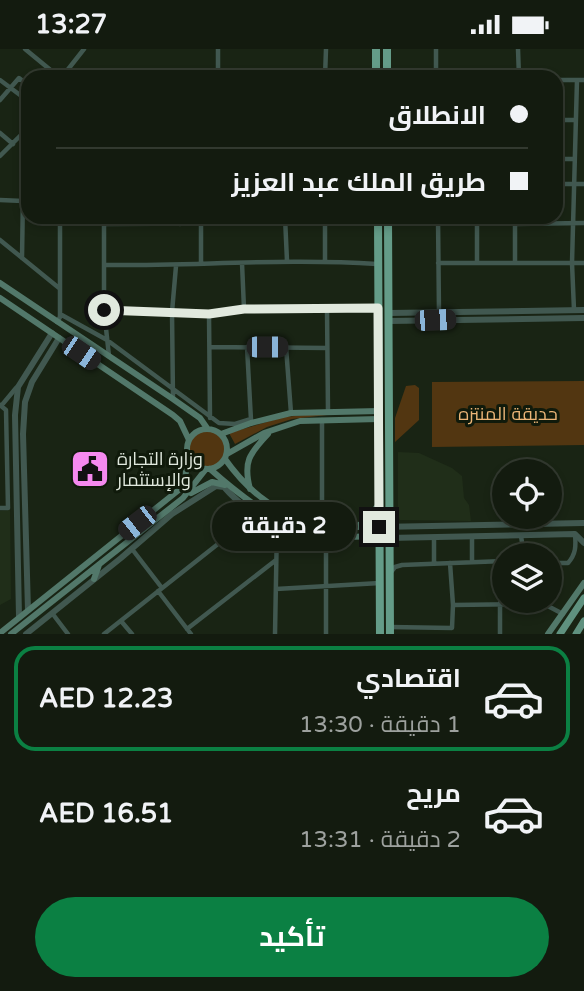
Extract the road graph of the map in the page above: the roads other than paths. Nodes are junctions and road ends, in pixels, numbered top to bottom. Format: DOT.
graph roads {
  1 [pos="25,49"];
  2 [pos="84,49"];
  3 [pos="218,49"];
  4 [pos="326,49"];
  5 [pos="387,49"];
  6 [pos="436,49"];
  7 [pos="519,49"];
  8 [pos="374,51"];
  9 [pos="51,70"];
  10 [pos="66,70"];
  11 [pos="218,70"];
  12 [pos="324,70"];
  13 [pos="375,70"];
  14 [pos="387,70"];
  15 [pos="436,70"];
  16 [pos="519,70"];
  17 [pos="0,80"];
  18 [pos="21,80"];
  19 [pos="577,80"];
  20 [pos="584,80"];
  21 [pos="563,81"];
  22 [pos="10,88"];
  23 [pos="21,96"];
  24 [pos="0,100"];
  25 [pos="563,120"];
  26 [pos="576,120"];
  27 [pos="0,133"];
  28 [pos="21,137"];
  29 [pos="13,144"];
  30 [pos="1,154"];
  31 [pos="563,159"];
  32 [pos="575,159"];
  33 [pos="563,184"];
  34 [pos="574,184"];
  35 [pos="584,184"];
  36 [pos="0,199"];
  37 [pos="21,201"];
  38 [pos="563,223"];
  39 [pos="573,223"];
  40 [pos="584,223"];
  41 [pos="23,224"];
  42 [pos="60,224"];
  43 [pos="105,224"];
  44 [pos="180,224"];
  45 [pos="201,224"];
  46 [pos="285,224"];
  47 [pos="325,224"];
  48 [pos="378,224"];
  49 [pos="388,224"];
  50 [pos="438,224"];
  51 [pos="477,224"];
  52 [pos="515,224"];
  53 [pos="0,240"];
  54 [pos="22,258"];
  55 [pos="325,260"];
  56 [pos="286,261"];
  57 [pos="201,262"];
  58 [pos="242,263"];
  59 [pos="438,263"];
  60 [pos="477,263"];
  61 [pos="515,263"];
  62 [pos="572,263"];
  63 [pos="584,263"];
  64 [pos="378,264"];
  65 [pos="104,265"];
  66 [pos="176,266"];
  67 [pos="0,283"];
  68 [pos="59,288"];
  69 [pos="0,298"];
  70 [pos="327,308"];
  71 [pos="378,308"];
  72 [pos="244,309"];
  73 [pos="104,310"];
  74 [pos="574,310"];
  75 [pos="584,310"];
  76 [pos="172,312"];
  77 [pos="439,313"];
  78 [pos="209,314"];
  79 [pos="389,317"];
  80 [pos="59,318"];
  81 [pos="584,318"];
  82 [pos="52,333"];
  83 [pos="59,338"];
  84 [pos="107,340"];
  85 [pos="247,347"];
  86 [pos="286,347"];
  87 [pos="211,348"];
  88 [pos="327,348"];
  89 [pos="110,358"];
  90 [pos="18,387"];
  91 [pos="173,388"];
  92 [pos="173,399"];
  93 [pos="0,405"];
  94 [pos="328,412"];
  95 [pos="291,413"];
  96 [pos="379,415"];
  97 [pos="210,418"];
  98 [pos="322,420"];
  99 [pos="15,421"];
  100 [pos="251,421"];
  101 [pos="6,422"];
  102 [pos="207,428"];
  103 [pos="272,430"];
  104 [pos="19,433"];
  105 [pos="221,433"];
  106 [pos="7,434"];
  107 [pos="189,440"];
  108 [pos="188,454"];
  109 [pos="226,457"];
  110 [pos="208,469"];
  111 [pos="224,487"];
  112 [pos="235,490"];
  113 [pos="251,491"];
  114 [pos="183,498"];
  115 [pos="379,504"];
  116 [pos="0,508"];
  117 [pos="8,508"];
  118 [pos="16,508"];
  119 [pos="25,508"];
  120 [pos="258,512"];
  121 [pos="322,523"];
  122 [pos="277,525"];
  123 [pos="584,525"];
  124 [pos="356,527"];
  125 [pos="389,527"];
  126 [pos="300,528"];
  127 [pos="382,534"];
  128 [pos="575,534"];
  129 [pos="358,536"];
  130 [pos="522,536"];
  131 [pos="434,537"];
  132 [pos="472,537"];
  133 [pos="584,537"];
  134 [pos="311,538"];
  135 [pos="326,541"];
  136 [pos="523,543"];
  137 [pos="584,543"];
  138 [pos="132,549"];
  139 [pos="276,560"];
  140 [pos="492,561"];
  141 [pos="472,562"];
  142 [pos="434,563"];
  143 [pos="450,563"];
  144 [pos="562,563"];
  145 [pos="99,565"];
  146 [pos="389,575"];
  147 [pos="94,579"];
  148 [pos="380,583"];
  149 [pos="583,583"];
  150 [pos="326,585"];
  151 [pos="276,589"];
  152 [pos="160,590"];
  153 [pos="584,598"];
  154 [pos="492,603"];
  155 [pos="453,605"];
  156 [pos="28,610"];
  157 [pos="52,613"];
  158 [pos="500,613"];
  159 [pos="563,614"];
  160 [pos="19,617"];
  161 [pos="121,621"];
  162 [pos="584,621"];
  163 [pos="189,631"];
  164 [pos="390,631"];
  165 [pos="452,631"];
  166 [pos="0,633"];
  167 [pos="11,634"];
  168 [pos="26,634"];
  169 [pos="68,634"];
  170 [pos="104,634"];
  171 [pos="132,634"];
  172 [pos="275,634"];
  173 [pos="326,634"];
  174 [pos="380,634"];
  175 [pos="500,634"];
  176 [pos="548,634"];
  177 [pos="560,634"];
  178 [pos="576,634"];
  1 -- 9 [label="street"];
  2 -- 10 [label="street"];
  3 -- 11 [label="street"];
  4 -- 12 [label="street"];
  5 -- 14 [label="highway"];
  6 -- 15 [label="street"];
  7 -- 16 [label="street"];
  8 -- 13 [label="highway"];
  17 -- 22 [label="street"];
  18 -- 22 [label="street"];
  19 -- 20 [label="street"];
  19 -- 21 [label="street"];
  19 -- 26 [label="street"];
  22 -- 23 [label="street"];
  22 -- 24 [label="street"];
  25 -- 26 [label="street"];
  26 -- 32 [label="street"];
  27 -- 29 [label="street"];
  28 -- 29 [label="street"];
  29 -- 30 [label="street"];
  31 -- 32 [label="street"];
  32 -- 34 [label="street"];
  33 -- 34 [label="street"];
  34 -- 35 [label="street"];
  34 -- 39 [label="street"];
  36 -- 37 [label="street"];
  38 -- 39 [label="street"];
  39 -- 40 [label="street"];
  39 -- 62 [label="street"];
  41 -- 54 [label="street"];
  42 -- 68 [label="street"];
  43 -- 65 [label="street"];
  44 -- 45 [label="street"];
  45 -- 57 [label="street"];
  46 -- 56 [label="street"];
  47 -- 55 [label="street"];
  48 -- 64 [label="highway"];
  49 -- 79 [label="highway"];
  50 -- 59 [label="street"];
  51 -- 60 [label="street"];
  52 -- 61 [label="street"];
  53 -- 54 [label="street"];
  54 -- 68 [label="street"];
  55 -- 56 [label="street"];
  55 -- 64 [label="street"];
  56 -- 58 [label="street"];
  57 -- 58 [label="street"];
  57 -- 66 [label="street"];
  58 -- 72 [label="street"];
  59 -- 60 [label="street"];
  59 -- 77 [label="street"];
  60 -- 61 [label="street"];
  61 -- 62 [label="street"];
  62 -- 63 [label="street"];
  62 -- 74 [label="street"];
  64 -- 71 [label="highway"];
  65 -- 66 [label="street"];
  65 -- 73 [label="street"];
  66 -- 76 [label="street"];
  67 -- 80 [label="main road"];
  68 -- 80 [label="street"];
  69 -- 82 [label="main road"];
  70 -- 71 [label="street"];
  70 -- 72 [label="street"];
  70 -- 88 [label="street"];
  71 -- 96 [label="highway"];
  72 -- 78 [label="street"];
  73 -- 76 [label="street"];
  73 -- 84 [label="street"];
  74 -- 75 [label="street"];
  74 -- 77 [label="street"];
  76 -- 78 [label="street"];
  76 -- 91 [label="street"];
  77 -- 79 [label="street"];
  78 -- 87 [label="street"];
  79 -- 81 [label="street"];
  79 -- 125 [label="highway"];
  80 -- 84 [label="street"];
  80 -- 89 [label="main road"];
  82 -- 83 [label="main road"];
  82 -- 90 [label="street"];
  83 -- 104 [label="street"];
  83 -- 107 [label="main road"];
  84 -- 89 [label="street"];
  84 -- 91 [label="street"];
  85 -- 86 [label="street"];
  85 -- 87 [label="street"];
  85 -- 100 [label="street"];
  86 -- 88 [label="street"];
  86 -- 95 [label="street"];
  87 -- 97 [label="street"];
  88 -- 94 [label="street"];
  89 -- 92 [label="main road"];
  90 -- 93 [label="street"];
  90 -- 99 [label="street"];
  91 -- 92 [label="street"];
  91 -- 97 [label="street"];
  92 -- 102 [label="main road"];
  93 -- 101 [label="street"];
  94 -- 95 [label="main road"];
  94 -- 96 [label="main road"];
  95 -- 100 [label="main road"];
  96 -- 98 [label="main road"];
  96 -- 115 [label="highway"];
  97 -- 100 [label="street"];
  98 -- 103 [label="main road"];
  98 -- 121 [label="street"];
  99 -- 101 [label="street"];
  99 -- 104 [label="street"];
  100 -- 105 [label="main road"];
  101 -- 106 [label="street"];
  102 -- 105 [label="main road"];
  102 -- 107 [label="main road"];
  103 -- 109 [label="main road"];
  103 -- 113 [label="main road"];
  104 -- 106 [label="street"];
  104 -- 118 [label="street"];
  104 -- 119 [label="street"];
  105 -- 109 [label="main road"];
  106 -- 117 [label="street"];
  107 -- 108 [label="main road"];
  108 -- 110 [label="main road"];
  108 -- 156 [label="main road"];
  109 -- 110 [label="main road"];
  109 -- 113 [label="main road"];
  110 -- 112 [label="main road"];
  110 -- 114 [label="main road"];
  111 -- 120 [label="main road"];
  111 -- 138 [label="street"];
  112 -- 114 [label="main road"];
  112 -- 120 [label="main road"];
  113 -- 121 [label="main road"];
  114 -- 145 [label="main road"];
  115 -- 124 [label="main road"];
  115 -- 127 [label="highway"];
  116 -- 117 [label="street"];
  117 -- 118 [label="street"];
  118 -- 119 [label="street"];
  118 -- 160 [label="street"];
  119 -- 156 [label="street"];
  120 -- 122 [label="street"];
  120 -- 126 [label="main road"];
  120 -- 152 [label="street"];
  121 -- 124 [label="main road"];
  122 -- 134 [label="street"];
  122 -- 139 [label="street"];
  123 -- 125 [label="street"];
  124 -- 127 [label="main road"];
  125 -- 127 [label="highway"];
  126 -- 129 [label="main road"];
  126 -- 134 [label="main road"];
  127 -- 129 [label="main road"];
  127 -- 131 [label="street"];
  127 -- 146 [label="highway"];
  127 -- 148 [label="highway"];
  128 -- 130 [label="street"];
  128 -- 133 [label="street"];
  128 -- 137 [label="street"];
  128 -- 144 [label="street"];
  129 -- 135 [label="main road"];
  130 -- 132 [label="street"];
  130 -- 136 [label="street"];
  131 -- 132 [label="street"];
  131 -- 142 [label="street"];
  132 -- 141 [label="street"];
  134 -- 135 [label="street"];
  135 -- 150 [label="street"];
  138 -- 147 [label="street"];
  138 -- 152 [label="street"];
  139 -- 151 [label="street"];
  139 -- 163 [label="street"];
  140 -- 141 [label="street"];
  141 -- 143 [label="street"];
  142 -- 143 [label="street"];
  142 -- 146 [label="street"];
  143 -- 155 [label="street"];
  145 -- 147 [label="main road"];
  145 -- 167 [label="main road"];
  146 -- 164 [label="highway"];
  147 -- 157 [label="street"];
  148 -- 150 [label="street"];
  148 -- 174 [label="highway"];
  149 -- 159 [label="main road"];
  150 -- 151 [label="street"];
  150 -- 173 [label="street"];
  151 -- 172 [label="street"];
  152 -- 161 [label="street"];
  152 -- 163 [label="street"];
  153 -- 177 [label="main road"];
  154 -- 155 [label="street"];
  155 -- 165 [label="street"];
  156 -- 160 [label="main road"];
  157 -- 168 [label="street"];
  157 -- 169 [label="street"];
  158 -- 175 [label="street"];
  159 -- 176 [label="main road"];
  160 -- 166 [label="main road"];
  161 -- 170 [label="street"];
  161 -- 171 [label="street"];
  162 -- 178 [label="main road"];
  164 -- 165 [label="street"];
}
